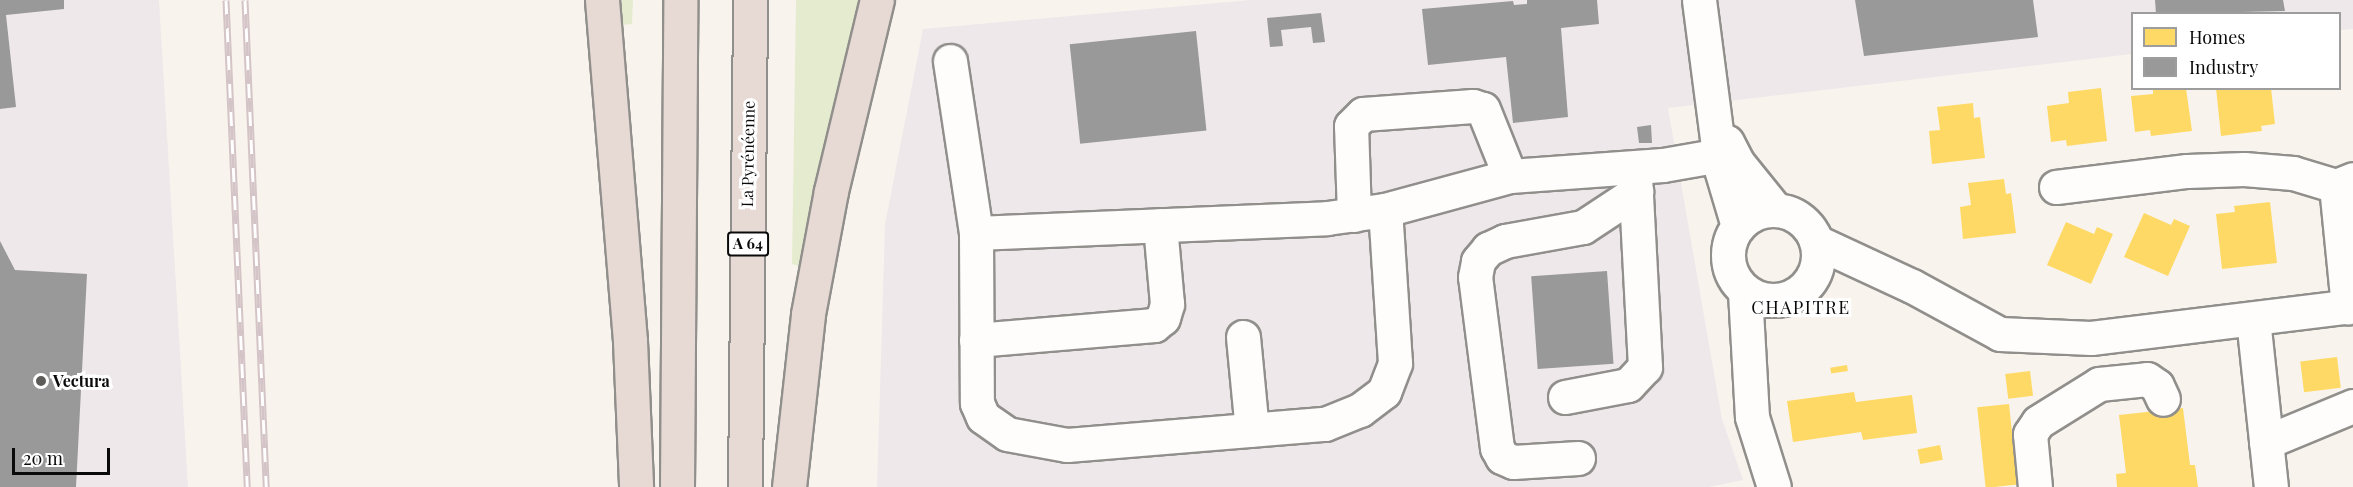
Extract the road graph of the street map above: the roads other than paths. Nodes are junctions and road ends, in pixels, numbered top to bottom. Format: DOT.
graph roads {
  1 [pos="602,0"];
  2 [pos="681,0"];
  3 [pos="750,0"];
  4 [pos="877,0"];
  5 [pos="1699,0"];
  6 [pos="950,61"];
  7 [pos="1717,121"];
  8 [pos="1720,155"];
  9 [pos="1510,176"];
  10 [pos="1635,180"];
  11 [pos="2056,188"];
  12 [pos="2342,194"];
  13 [pos="1775,209"];
  14 [pos="1369,212"];
  15 [pos="1160,225"];
  16 [pos="1738,225"];
  17 [pos="976,233"];
  18 [pos="1817,242"];
  19 [pos="1867,267"];
  20 [pos="1797,291"];
  21 [pos="1745,292"];
  22 [pos="2351,307"];
  23 [pos="2253,319"];
  24 [pos="1244,337"];
  25 [pos="976,340"];
  26 [pos="1749,374"];
  27 [pos="1565,397"];
  28 [pos="2163,399"];
  29 [pos="2353,406"];
  30 [pos="1252,430"];
  31 [pos="2266,442"];
  32 [pos="1578,458"];
  33 [pos="636,487"];
  34 [pos="678,487"];
  35 [pos="745,487"];
  36 [pos="789,487"];
  37 [pos="1774,487"];
  38 [pos="2035,487"];
  39 [pos="2271,487"];
  1 -- 33 [label="highway"];
  2 -- 34 [label="highway"];
  3 -- 35 [label="highway, La Pyrénéenne / A 64"];
  4 -- 36 [label="highway"];
  5 -- 7 [label="street"];
  6 -- 17 [label="street"];
  7 -- 8 [label="street"];
  7 -- 13 [label="street"];
  8 -- 10 [label="street"];
  8 -- 16 [label="street"];
  9 -- 10 [label="street"];
  9 -- 14 [label="street"];
  9 -- 14 [label="street"];
  10 -- 27 [label="street"];
  10 -- 32 [label="street"];
  11 -- 12 [label="street"];
  12 -- 22 [label="street"];
  13 -- 16 [label="street"];
  13 -- 18 [label="street"];
  14 -- 15 [label="street"];
  14 -- 30 [label="street"];
  15 -- 17 [label="street"];
  15 -- 25 [label="street"];
  16 -- 21 [label="street"];
  17 -- 25 [label="street"];
  18 -- 19 [label="street"];
  18 -- 20 [label="street"];
  19 -- 20 [label="street"];
  19 -- 23 [label="street"];
  20 -- 21 [label="street"];
  20 -- 26 [label="street"];
  21 -- 26 [label="street"];
  22 -- 23 [label="street"];
  23 -- 31 [label="street"];
  24 -- 30 [label="street"];
  25 -- 30 [label="street"];
  26 -- 37 [label="street"];
  28 -- 38 [label="street"];
  29 -- 31 [label="street"];
  31 -- 39 [label="street"];
}
